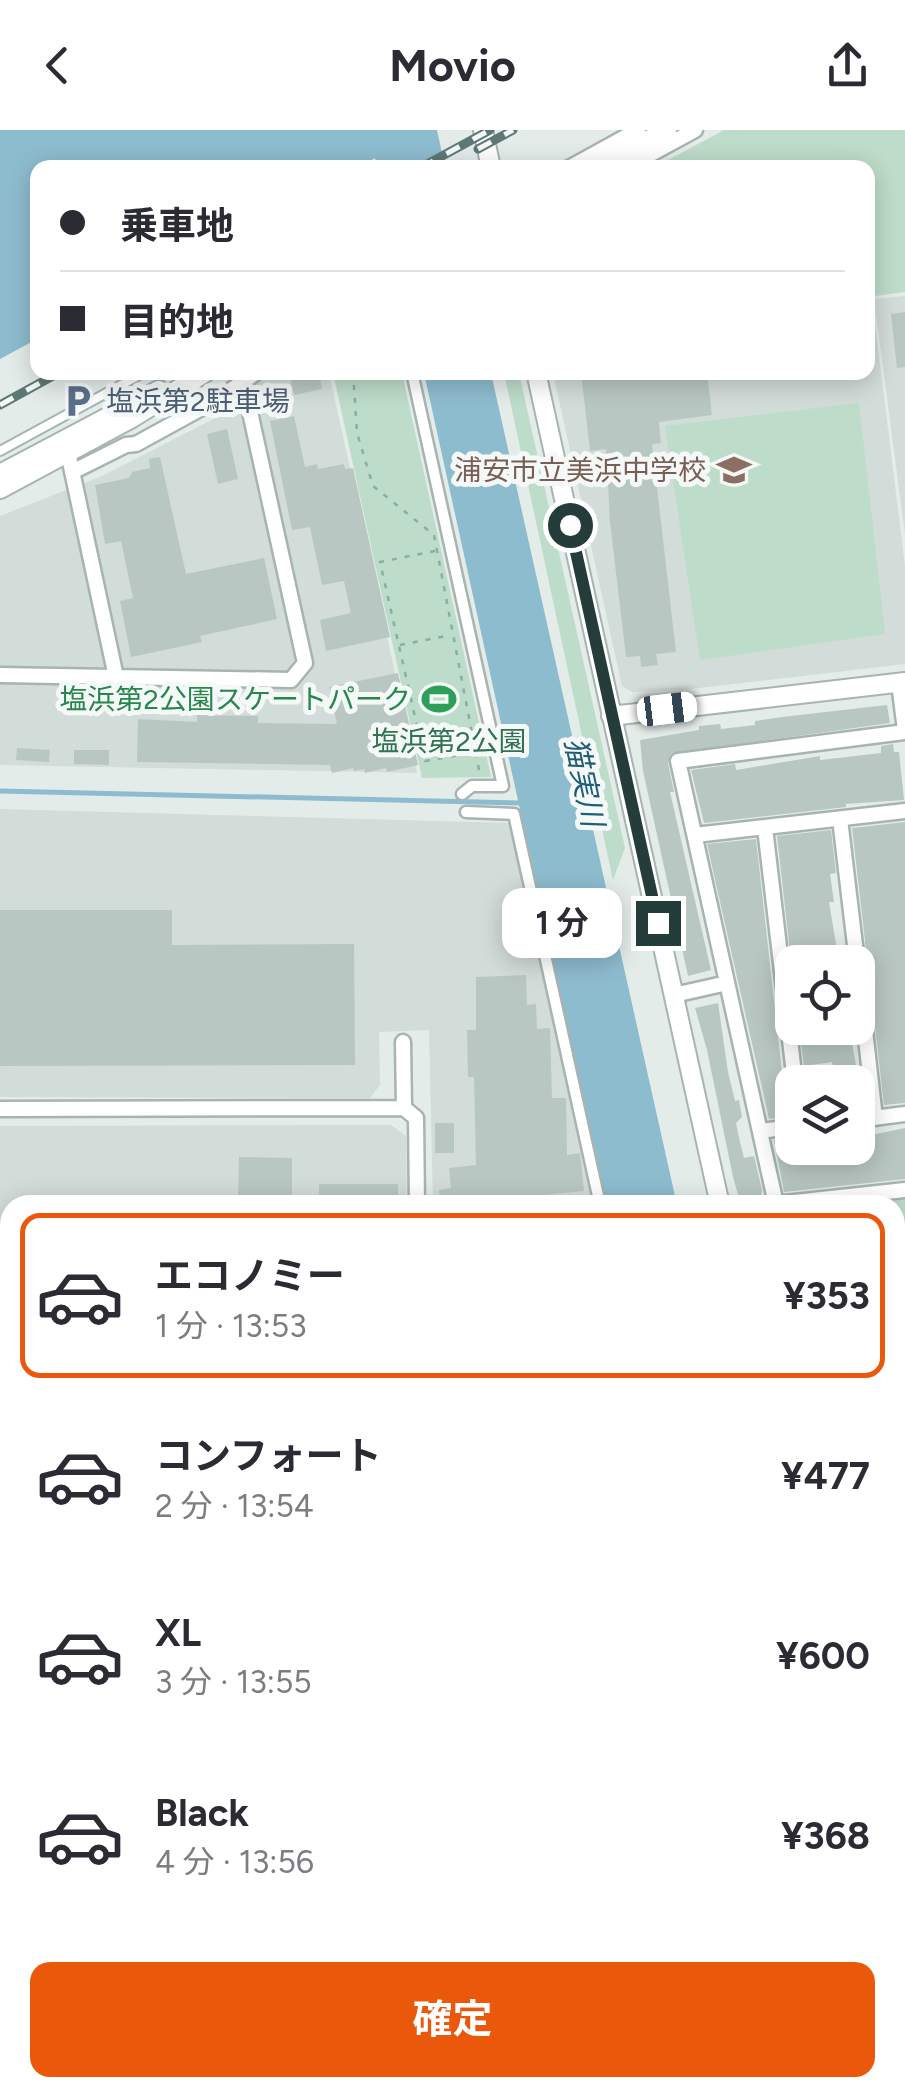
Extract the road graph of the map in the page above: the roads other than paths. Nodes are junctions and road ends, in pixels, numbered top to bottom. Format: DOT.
graph roads {
  1 [pos="483,130"];
  2 [pos="638,130"];
  3 [pos="667,130"];
  4 [pos="695,130"];
  5 [pos="489,160"];
  6 [pos="584,160"];
  7 [pos="626,160"];
  8 [pos="130,380"];
  9 [pos="180,380"];
  10 [pos="191,380"];
  11 [pos="244,380"];
  12 [pos="251,380"];
  13 [pos="414,380"];
  14 [pos="538,380"];
  15 [pos="66,446"];
  16 [pos="0,451"];
  17 [pos="72,472"];
  18 [pos="0,474"];
  19 [pos="0,489"];
  20 [pos="0,674"];
  21 [pos="116,677"];
  22 [pos="902,682"];
  23 [pos="611,716"];
  24 [pos="905,731"];
  25 [pos="462,794"];
  26 [pos="905,811"];
  27 [pos="466,812"];
  28 [pos="840,819"];
  29 [pos="765,828"];
  30 [pos="694,835"];
  31 [pos="855,945"];
  32 [pos="728,983"];
  33 [pos="674,994"];
  34 [pos="403,1042"];
  35 [pos="793,1065"];
  36 [pos="404,1108"];
  37 [pos="0,1109"];
  38 [pos="905,1114"];
  39 [pos="875,1118"];
  40 [pos="775,1129"];
  41 [pos="760,1130"];
  42 [pos="905,1190"];
  43 [pos="417,1195"];
  44 [pos="598,1195"];
  45 [pos="718,1195"];
  46 [pos="774,1195"];
  47 [pos="859,1195"];
  1 -- 5 [label="street"];
  2 -- 6 [label="street"];
  3 -- 7 [label="street"];
  4 -- 7 [label="street"];
  8 -- 16 [label="lane"];
  9 -- 15 [label="street"];
  10 -- 15 [label="street"];
  11 -- 17 [label="street"];
  12 -- 21 [label="street"];
  13 -- 25 [label="street"];
  14 -- 23 [label="street"];
  15 -- 17 [label="street"];
  15 -- 18 [label="street"];
  15 -- 19 [label="street"];
  17 -- 21 [label="street"];
  20 -- 21 [label="street"];
  22 -- 23 [label="street"];
  22 -- 24 [label="street"];
  23 -- 33 [label="street"];
  24 -- 30 [label="street"];
  26 -- 28 [label="street"];
  27 -- 44 [label="street"];
  28 -- 29 [label="street"];
  28 -- 31 [label="street"];
  29 -- 30 [label="street"];
  29 -- 35 [label="street"];
  30 -- 32 [label="street"];
  32 -- 33 [label="street"];
  32 -- 41 [label="street"];
  33 -- 45 [label="street"];
  34 -- 36 [label="street"];
  36 -- 37 [label="street"];
  36 -- 43 [label="street"];
  38 -- 39 [label="street"];
  40 -- 41 [label="street"];
  41 -- 46 [label="street"];
  42 -- 47 [label="street"];
}
